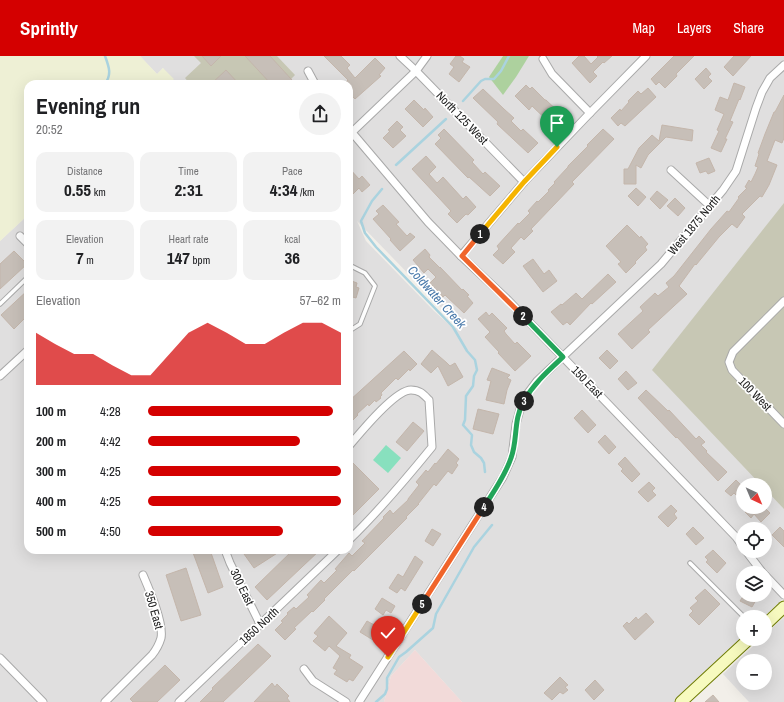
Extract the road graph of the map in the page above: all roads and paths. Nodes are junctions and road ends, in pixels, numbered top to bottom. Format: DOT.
graph roads {
  1 [pos="400,56"];
  2 [pos="427,56"];
  3 [pos="646,56"];
  4 [pos="543,59"];
  5 [pos="784,64"];
  6 [pos="308,71"];
  7 [pos="416,71"];
  8 [pos="314,80"];
  9 [pos="590,113"];
  10 [pos="353,129"];
  11 [pos="353,135"];
  12 [pos="671,170"];
  13 [pos="524,182"];
  14 [pos="710,206"];
  15 [pos="20,236"];
  16 [pos="24,240"];
  17 [pos="462,256"];
  18 [pos="353,267"];
  19 [pos="24,281"];
  20 [pos="784,301"];
  21 [pos="0,304"];
  22 [pos="353,328"];
  23 [pos="24,354"];
  24 [pos="563,357"];
  25 [pos="0,376"];
  26 [pos="782,420"];
  27 [pos="353,441"];
  28 [pos="353,536"];
  29 [pos="736,537"];
  30 [pos="227,554"];
  31 [pos="334,554"];
  32 [pos="751,558"];
  33 [pos="690,562"];
  34 [pos="757,566"];
  35 [pos="143,575"];
  36 [pos="772,582"];
  37 [pos="784,595"];
  38 [pos="784,607"];
  39 [pos="737,610"];
  40 [pos="772,618"];
  41 [pos="260,624"];
  42 [pos="742,646"];
  43 [pos="0,658"];
  44 [pos="304,669"];
  45 [pos="43,702"];
  46 [pos="104,702"];
  47 [pos="179,702"];
  48 [pos="346,702"];
  49 [pos="359,702"];
  50 [pos="681,702"];
  1 -- 7 [label="street, North 125 West"];
  2 -- 7 [label="street"];
  3 -- 9 [label="street"];
  4 -- 9 [label="street"];
  5 -- 14 [label="street, West 1875 North"];
  6 -- 8 [label="street"];
  7 -- 10 [label="street"];
  7 -- 13 [label="street, North 125 West"];
  9 -- 13 [label="street"];
  11 -- 17 [label="street, 150 East"];
  12 -- 14 [label="street"];
  13 -- 17 [label="street"];
  14 -- 24 [label="street, West 1875 North"];
  15 -- 16 [label="street"];
  17 -- 24 [label="street, 150 East"];
  18 -- 22 [label="lane"];
  19 -- 21 [label="lane"];
  20 -- 26 [label="street, 100 West"];
  23 -- 25 [label="street"];
  24 -- 29 [label="street, 150 East"];
  24 -- 49 [label="street, West 1875 North"];
  27 -- 28 [label="street"];
  30 -- 41 [label="street, 300 East"];
  31 -- 41 [label="street, 1850 North"];
  32 -- 34 [label="street"];
  33 -- 39 [label="lane"];
  35 -- 46 [label="street, 350 East"];
  36 -- 37 [label="street"];
  38 -- 40 [label="street"];
  41 -- 47 [label="street, 1850 North"];
  42 -- 50 [label="street"];
  43 -- 45 [label="street"];
  44 -- 48 [label="street"];
}
